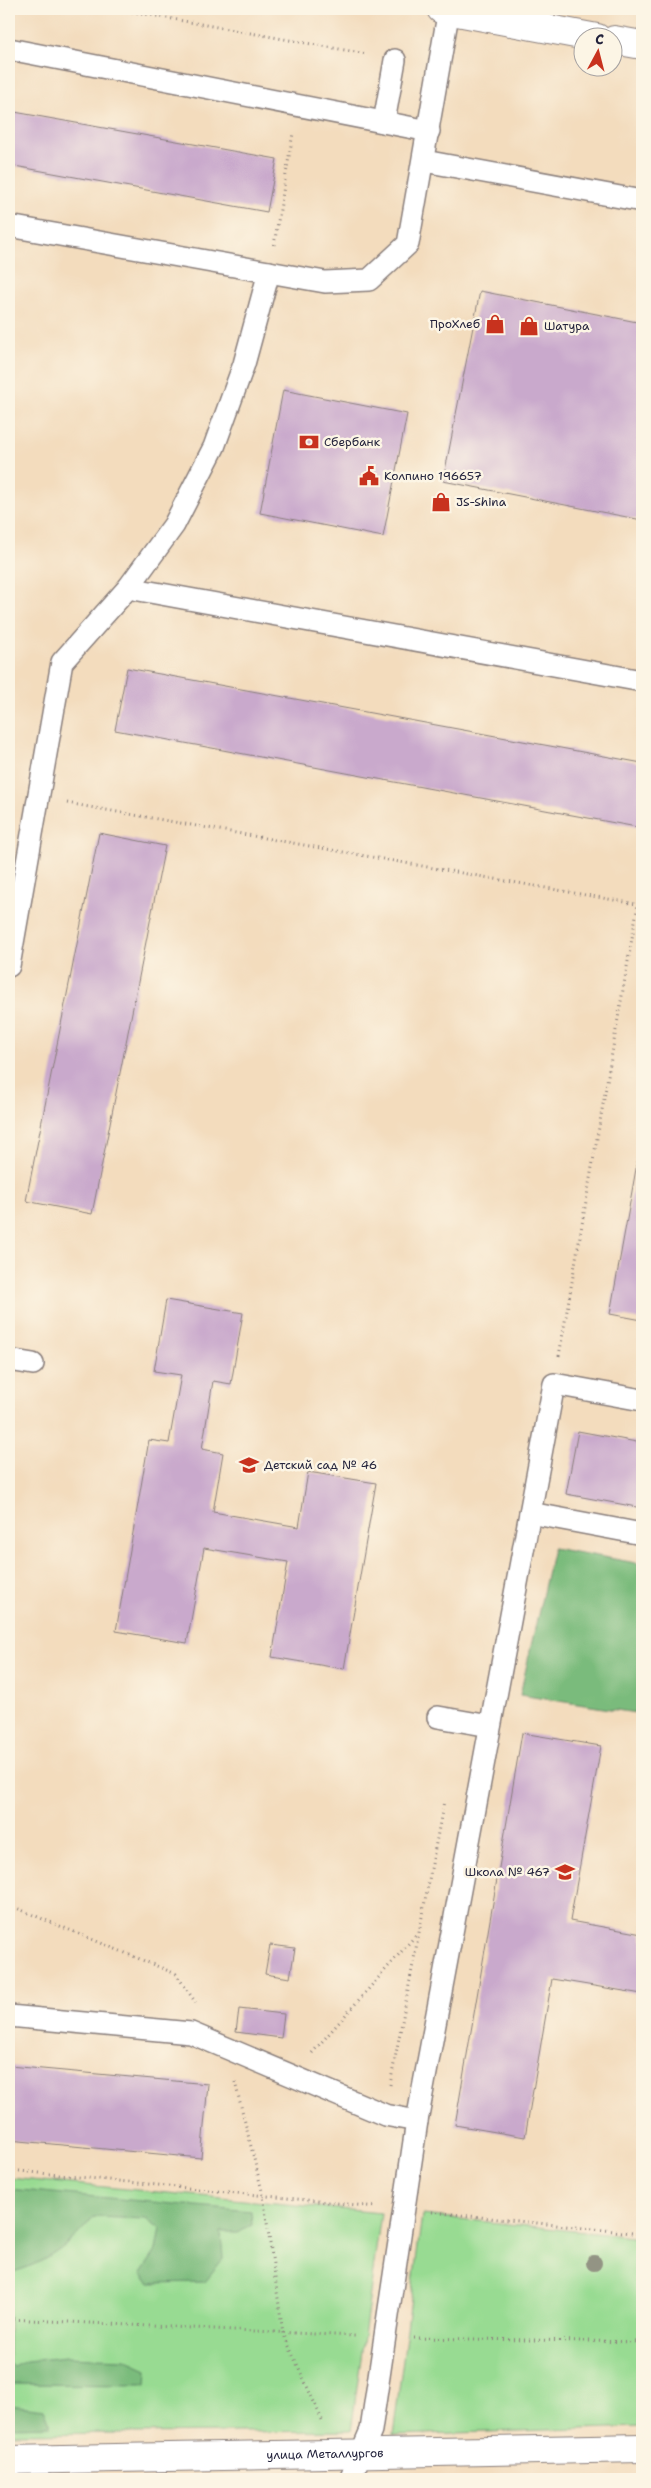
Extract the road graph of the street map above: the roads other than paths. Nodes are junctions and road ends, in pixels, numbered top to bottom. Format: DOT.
graph roads {
  1 [pos="446,9"];
  2 [pos="574,34"];
  3 [pos="624,42"];
  4 [pos="642,46"];
  5 [pos="9,49"];
  6 [pos="395,60"];
  7 [pos="384,122"];
  8 [pos="429,131"];
  9 [pos="424,161"];
  10 [pos="642,201"];
  11 [pos="9,226"];
  12 [pos="270,272"];
  13 [pos="128,588"];
  14 [pos="642,681"];
  15 [pos="9,966"];
  16 [pos="9,1360"];
  17 [pos="33,1364"];
  18 [pos="642,1400"];
  19 [pos="530,1513"];
  20 [pos="642,1534"];
  21 [pos="438,1717"];
  22 [pos="490,1726"];
  23 [pos="9,2016"];
  24 [pos="417,2121"];
  25 [pos="642,2448"];
  26 [pos="361,2452"];
  27 [pos="9,2460"];
  28 [pos="350,2479"];
  1 -- 2 [label="street"];
  1 -- 8 [label="lane"];
  3 -- 4 [label="street"];
  5 -- 7 [label="lane"];
  6 -- 7 [label="lane"];
  7 -- 8 [label="lane"];
  8 -- 9 [label="lane"];
  9 -- 10 [label="lane"];
  9 -- 12 [label="lane"];
  11 -- 12 [label="lane"];
  12 -- 13 [label="lane"];
  13 -- 14 [label="lane"];
  13 -- 15 [label="lane"];
  16 -- 17 [label="lane"];
  18 -- 19 [label="lane"];
  19 -- 20 [label="lane"];
  19 -- 22 [label="lane"];
  21 -- 22 [label="lane"];
  22 -- 24 [label="lane"];
  23 -- 24 [label="lane"];
  24 -- 26 [label="lane"];
  25 -- 26 [label="street, улица Металлургов"];
  26 -- 27 [label="street, улица Металлургов"];
  26 -- 28 [label="lane"];
}
